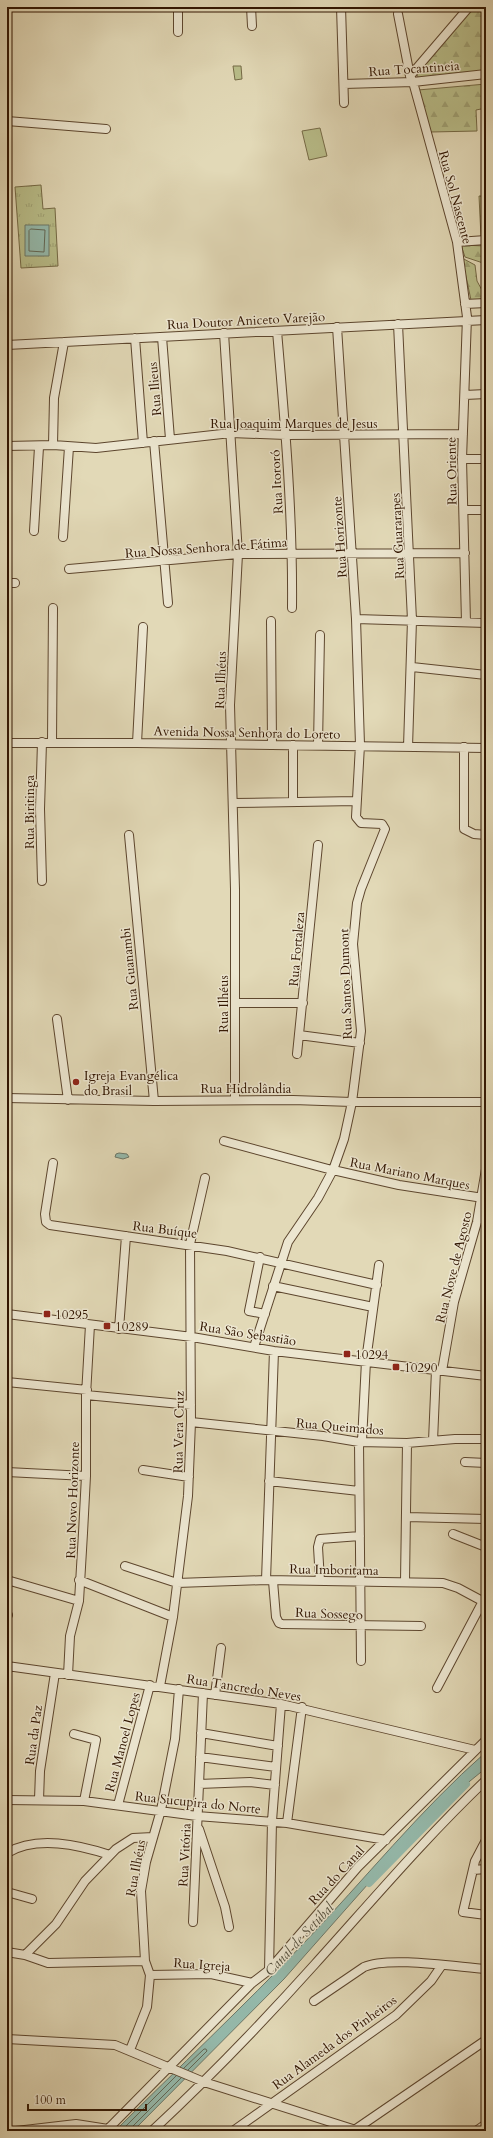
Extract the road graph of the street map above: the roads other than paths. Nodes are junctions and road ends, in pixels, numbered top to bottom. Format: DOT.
graph roads {
  1 [pos="178,7"];
  2 [pos="251,7"];
  3 [pos="341,7"];
  4 [pos="469,7"];
  5 [pos="398,14"];
  6 [pos="252,26"];
  7 [pos="178,32"];
  8 [pos="486,74"];
  9 [pos="411,79"];
  10 [pos="342,80"];
  11 [pos="344,103"];
  12 [pos="7,121"];
  13 [pos="106,129"];
  14 [pos="486,240"];
  15 [pos="456,242"];
  16 [pos="486,303"];
  17 [pos="466,306"];
  18 [pos="468,319"];
  19 [pos="486,320"];
  20 [pos="398,324"];
  21 [pos="337,327"];
  22 [pos="276,331"];
  23 [pos="224,333"];
  24 [pos="162,337"];
  25 [pos="135,338"];
  26 [pos="64,342"];
  27 [pos="7,345"];
  28 [pos="486,394"];
  29 [pos="465,395"];
  30 [pos="232,433"];
  31 [pos="344,434"];
  32 [pos="463,434"];
  33 [pos="286,435"];
  34 [pos="404,435"];
  35 [pos="170,439"];
  36 [pos="154,441"];
  37 [pos="143,442"];
  38 [pos="53,445"];
  39 [pos="7,446"];
  40 [pos="39,447"];
  41 [pos="69,447"];
  42 [pos="462,459"];
  43 [pos="486,459"];
  44 [pos="464,510"];
  45 [pos="486,510"];
  46 [pos="34,531"];
  47 [pos="63,537"];
  48 [pos="292,552"];
  49 [pos="410,553"];
  50 [pos="465,553"];
  51 [pos="238,554"];
  52 [pos="352,554"];
  53 [pos="164,561"];
  54 [pos="69,569"];
  55 [pos="168,603"];
  56 [pos="53,608"];
  57 [pos="292,608"];
  58 [pos="356,619"];
  59 [pos="412,620"];
  60 [pos="271,621"];
  61 [pos="466,622"];
  62 [pos="486,623"];
  63 [pos="143,627"];
  64 [pos="320,634"];
  65 [pos="412,667"];
  66 [pos="486,675"];
  67 [pos="42,742"];
  68 [pos="52,742"];
  69 [pos="7,743"];
  70 [pos="137,743"];
  71 [pos="230,744"];
  72 [pos="272,744"];
  73 [pos="293,745"];
  74 [pos="318,745"];
  75 [pos="360,745"];
  76 [pos="408,747"];
  77 [pos="464,747"];
  78 [pos="486,748"];
  79 [pos="356,801"];
  80 [pos="293,802"];
  81 [pos="233,803"];
  82 [pos="356,817"];
  83 [pos="486,834"];
  84 [pos="129,835"];
  85 [pos="318,845"];
  86 [pos="42,881"];
  87 [pos="236,1003"];
  88 [pos="303,1003"];
  89 [pos="57,1019"];
  90 [pos="299,1035"];
  91 [pos="360,1044"];
  92 [pos="297,1054"];
  93 [pos="7,1098"];
  94 [pos="68,1100"];
  95 [pos="235,1100"];
  96 [pos="154,1101"];
  97 [pos="352,1102"];
  98 [pos="486,1102"];
  99 [pos="224,1140"];
  100 [pos="52,1163"];
  101 [pos="486,1169"];
  102 [pos="333,1170"];
  103 [pos="205,1178"];
  104 [pos="484,1194"];
  105 [pos="126,1236"];
  106 [pos="190,1244"];
  107 [pos="260,1257"];
  108 [pos="280,1263"];
  109 [pos="379,1265"];
  110 [pos="377,1285"];
  111 [pos="274,1286"];
  112 [pos="373,1307"];
  113 [pos="7,1314"];
  114 [pos="265,1314"];
  115 [pos="90,1325"];
  116 [pos="119,1329"];
  117 [pos="192,1337"];
  118 [pos="254,1347"];
  119 [pos="274,1351"];
  120 [pos="366,1361"];
  121 [pos="439,1370"];
  122 [pos="486,1376"];
  123 [pos="7,1382"];
  124 [pos="86,1392"];
  125 [pos="191,1405"];
  126 [pos="191,1422"];
  127 [pos="272,1432"];
  128 [pos="486,1439"];
  129 [pos="433,1441"];
  130 [pos="360,1442"];
  131 [pos="407,1443"];
  132 [pos="465,1462"];
  133 [pos="486,1463"];
  134 [pos="143,1470"];
  135 [pos="7,1472"];
  136 [pos="86,1476"];
  137 [pos="189,1477"];
  138 [pos="269,1480"];
  139 [pos="359,1491"];
  140 [pos="407,1517"];
  141 [pos="486,1518"];
  142 [pos="453,1534"];
  143 [pos="360,1536"];
  144 [pos="486,1547"];
  145 [pos="125,1566"];
  146 [pos="7,1580"];
  147 [pos="79,1580"];
  148 [pos="269,1580"];
  149 [pos="320,1581"];
  150 [pos="361,1582"];
  151 [pos="405,1582"];
  152 [pos="177,1583"];
  153 [pos="79,1601"];
  154 [pos="484,1602"];
  155 [pos="173,1617"];
  156 [pos="360,1626"];
  157 [pos="421,1626"];
  158 [pos="221,1648"];
  159 [pos="361,1661"];
  160 [pos="7,1666"];
  161 [pos="55,1673"];
  162 [pos="68,1675"];
  163 [pos="150,1685"];
  164 [pos="160,1686"];
  165 [pos="436,1688"];
  166 [pos="179,1689"];
  167 [pos="203,1693"];
  168 [pos="215,1695"];
  169 [pos="281,1704"];
  170 [pos="302,1708"];
  171 [pos="201,1733"];
  172 [pos="74,1734"];
  173 [pos="486,1740"];
  174 [pos="278,1746"];
  175 [pos="475,1750"];
  176 [pos="200,1757"];
  177 [pos="276,1767"];
  178 [pos="486,1780"];
  179 [pos="199,1784"];
  180 [pos="275,1785"];
  181 [pos="7,1800"];
  182 [pos="39,1800"];
  183 [pos="84,1801"];
  184 [pos="118,1805"];
  185 [pos="161,1810"];
  186 [pos="197,1819"];
  187 [pos="272,1821"];
  188 [pos="287,1823"];
  189 [pos="153,1837"];
  190 [pos="386,1840"];
  191 [pos="486,1840"];
  192 [pos="7,1853"];
  193 [pos="110,1855"];
  194 [pos="486,1869"];
  195 [pos="473,1870"];
  196 [pos="7,1892"];
  197 [pos="32,1899"];
  198 [pos="486,1915"];
  199 [pos="192,1922"];
  200 [pos="229,1927"];
  201 [pos="7,1952"];
  202 [pos="25,1954"];
  203 [pos="145,1961"];
  204 [pos="442,1965"];
  205 [pos="486,1969"];
  206 [pos="269,1970"];
  207 [pos="150,1975"];
  208 [pos="252,1983"];
  209 [pos="314,2001"];
  210 [pos="7,2039"];
  211 [pos="486,2040"];
  212 [pos="130,2050"];
  213 [pos="172,2069"];
  214 [pos="204,2082"];
  215 [pos="271,2103"];
  216 [pos="107,2130"];
  217 [pos="356,2130"];
  218 [pos="16,2131"];
  219 [pos="152,2131"];
  220 [pos="234,2131"];
  1 -- 7 [label="street"];
  2 -- 6 [label="street"];
  3 -- 10 [label="street"];
  4 -- 9 [label="street"];
  5 -- 9 [label="street, Rua Sol Nascente"];
  8 -- 9 [label="street, Rua Tocantineia"];
  9 -- 10 [label="street, Rua Tocantineia"];
  9 -- 15 [label="street, Rua Sol Nascente"];
  10 -- 11 [label="street"];
  12 -- 13 [label="street"];
  14 -- 15 [label="street"];
  15 -- 17 [label="street, Rua Sol Nascente"];
  16 -- 17 [label="street"];
  17 -- 18 [label="street, Rua Sol Nascente"];
  18 -- 19 [label="street, Rua Doutor Aniceto Varejão"];
  18 -- 20 [label="street, Rua Doutor Aniceto Varejão"];
  18 -- 29 [label="street, Rua Oriente"];
  20 -- 21 [label="street, Rua Doutor Aniceto Varejão"];
  20 -- 34 [label="street, Rua Guararapes"];
  21 -- 22 [label="street, Rua Doutor Aniceto Varejão"];
  21 -- 31 [label="street, Rua Horizonte"];
  22 -- 23 [label="street, Rua Doutor Aniceto Varejão"];
  22 -- 33 [label="street, Rua Itororó"];
  23 -- 24 [label="street, Rua Doutor Aniceto Varejão"];
  23 -- 30 [label="street, Rua Ilhéus"];
  24 -- 25 [label="street, Rua Doutor Aniceto Varejão"];
  24 -- 35 [label="street, Rua Ilieus"];
  25 -- 26 [label="street, Rua Doutor Aniceto Varejão"];
  25 -- 37 [label="street"];
  26 -- 27 [label="street, Rua Doutor Aniceto Varejão"];
  26 -- 38 [label="street"];
  28 -- 29 [label="street"];
  29 -- 32 [label="street, Rua Oriente"];
  30 -- 33 [label="street, Rua Joaquim Marques de Jesus"];
  30 -- 35 [label="street, Rua Joaquim Marques de Jesus"];
  30 -- 51 [label="street, Rua Ilhéus"];
  31 -- 33 [label="street, Rua Joaquim Marques de Jesus"];
  31 -- 34 [label="street, Rua Joaquim Marques de Jesus"];
  31 -- 52 [label="street, Rua Horizonte"];
  32 -- 34 [label="street, Rua Joaquim Marques de Jesus"];
  32 -- 42 [label="street, Rua Oriente"];
  33 -- 48 [label="street, Rua Itororó"];
  34 -- 49 [label="street, Rua Guararapes"];
  35 -- 36 [label="street, Rua Joaquim Marques de Jesus"];
  36 -- 37 [label="street, Rua Joaquim Marques de Jesus"];
  36 -- 53 [label="street"];
  37 -- 41 [label="street, Rua Joaquim Marques de Jesus"];
  38 -- 40 [label="street, Rua Joaquim Marques de Jesus"];
  38 -- 41 [label="street, Rua Joaquim Marques de Jesus"];
  39 -- 40 [label="street, Rua Joaquim Marques de Jesus"];
  40 -- 46 [label="street"];
  41 -- 47 [label="street"];
  42 -- 43 [label="street"];
  42 -- 44 [label="street, Rua Oriente"];
  44 -- 45 [label="street"];
  44 -- 50 [label="street, Rua Oriente"];
  48 -- 51 [label="street, Rua Nossa Senhora de Fátima"];
  48 -- 52 [label="street, Rua Nossa Senhora de Fátima"];
  48 -- 57 [label="street, Rua Itororó"];
  49 -- 50 [label="street, Rua Nossa Senhora de Fátima"];
  49 -- 52 [label="street, Rua Nossa Senhora de Fátima"];
  49 -- 59 [label="street, Rua Guararapes"];
  50 -- 61 [label="street, Rua Oriente"];
  51 -- 53 [label="street, Rua Nossa Senhora de Fátima"];
  51 -- 71 [label="street, Rua Ilhéus"];
  52 -- 58 [label="street, Rua Horizonte"];
  53 -- 54 [label="street, Rua Nossa Senhora de Fátima"];
  53 -- 55 [label="street"];
  56 -- 68 [label="street"];
  58 -- 59 [label="street"];
  58 -- 75 [label="street, Rua Horizonte"];
  59 -- 61 [label="street"];
  59 -- 65 [label="street, Rua Guararapes"];
  60 -- 72 [label="street"];
  61 -- 62 [label="street"];
  63 -- 70 [label="street"];
  64 -- 74 [label="street"];
  65 -- 66 [label="street"];
  65 -- 76 [label="street, Rua Guararapes"];
  67 -- 68 [label="street, Avenida Nossa Senhora do Loreto"];
  67 -- 69 [label="street, Avenida Nossa Senhora do Loreto"];
  67 -- 86 [label="street, Rua Biritinga"];
  68 -- 70 [label="street, Avenida Nossa Senhora do Loreto"];
  70 -- 71 [label="street, Avenida Nossa Senhora do Loreto"];
  71 -- 72 [label="street, Avenida Nossa Senhora do Loreto"];
  71 -- 81 [label="street, Rua Ilhéus"];
  72 -- 73 [label="street, Avenida Nossa Senhora do Loreto"];
  73 -- 74 [label="street, Avenida Nossa Senhora do Loreto"];
  73 -- 80 [label="street"];
  74 -- 75 [label="street, Avenida Nossa Senhora do Loreto"];
  75 -- 76 [label="street, Avenida Nossa Senhora do Loreto"];
  75 -- 79 [label="street, Rua Horizonte"];
  76 -- 77 [label="street, Avenida Nossa Senhora do Loreto"];
  77 -- 78 [label="street, Avenida Nossa Senhora do Loreto"];
  77 -- 83 [label="street"];
  79 -- 80 [label="street"];
  79 -- 82 [label="street, Rua Horizonte"];
  80 -- 81 [label="street"];
  81 -- 87 [label="street, Rua Ilhéus"];
  82 -- 91 [label="street, Rua Santos Dumont"];
  84 -- 96 [label="street, Rua Guanambi"];
  85 -- 88 [label="street, Rua Fortaleza"];
  87 -- 88 [label="street"];
  87 -- 95 [label="street, Rua Ilhéus"];
  88 -- 90 [label="street, Rua Fortaleza"];
  89 -- 94 [label="street"];
  90 -- 91 [label="street"];
  90 -- 92 [label="street, Rua Fortaleza"];
  91 -- 97 [label="street, Rua Santos Dumont"];
  93 -- 94 [label="street, Rua Hidrolândia"];
  94 -- 96 [label="street, Rua Hidrolândia"];
  95 -- 96 [label="street, Rua Hidrolândia"];
  95 -- 97 [label="street, Rua Hidrolândia"];
  97 -- 98 [label="street, Rua Hidrolândia"];
  97 -- 102 [label="street, Rua Santos Dumont"];
  99 -- 102 [label="street, Rua Mariano Marques"];
  100 -- 105 [label="street, Rua Buíque"];
  101 -- 104 [label="street, Rua Nove de Agosto"];
  102 -- 104 [label="street, Rua Mariano Marques"];
  102 -- 108 [label="street, Rua Santos Dumont"];
  103 -- 106 [label="street, Rua Vera Cruz"];
  104 -- 121 [label="street, Rua Nove de Agosto"];
  105 -- 106 [label="street, Rua Buíque"];
  105 -- 116 [label="street"];
  106 -- 107 [label="street, Rua Buíque"];
  106 -- 117 [label="street, Rua Vera Cruz"];
  107 -- 108 [label="street, Rua Buíque"];
  107 -- 114 [label="street"];
  108 -- 110 [label="street, Rua Buíque"];
  108 -- 111 [label="street, Rua Santos Dumont"];
  109 -- 110 [label="street"];
  110 -- 112 [label="street"];
  111 -- 112 [label="street"];
  111 -- 114 [label="street, Rua Santos Dumont"];
  112 -- 120 [label="street"];
  113 -- 115 [label="street, Rua São Sebastião"];
  114 -- 118 [label="street, Rua Santos Dumont"];
  115 -- 116 [label="street, Rua São Sebastião"];
  115 -- 124 [label="street, Rua Novo Horizonte"];
  116 -- 117 [label="street, Rua São Sebastião"];
  117 -- 118 [label="street, Rua São Sebastião"];
  117 -- 125 [label="street, Rua Vera Cruz"];
  118 -- 119 [label="street, Rua São Sebastião"];
  119 -- 120 [label="street, Rua São Sebastião"];
  119 -- 127 [label="street"];
  120 -- 121 [label="street, Rua São Sebastião"];
  120 -- 130 [label="street"];
  121 -- 122 [label="street, Rua São Sebastião"];
  121 -- 129 [label="street, Rua Nove de Agosto"];
  123 -- 124 [label="street"];
  124 -- 125 [label="street"];
  124 -- 136 [label="street, Rua Novo Horizonte"];
  125 -- 126 [label="street, Rua Vera Cruz"];
  126 -- 127 [label="street, Rua Queimados"];
  126 -- 137 [label="street, Rua Vera Cruz"];
  127 -- 130 [label="street, Rua Queimados"];
  127 -- 138 [label="street"];
  128 -- 129 [label="street, Rua Queimados"];
  129 -- 131 [label="street, Rua Queimados"];
  130 -- 131 [label="street, Rua Queimados"];
  130 -- 139 [label="street"];
  131 -- 140 [label="street"];
  132 -- 133 [label="street"];
  134 -- 137 [label="street"];
  135 -- 136 [label="street"];
  136 -- 147 [label="street, Rua Novo Horizonte"];
  137 -- 152 [label="street, Rua Vera Cruz"];
  138 -- 139 [label="street"];
  138 -- 148 [label="street"];
  139 -- 143 [label="street"];
  140 -- 141 [label="street"];
  140 -- 151 [label="street"];
  142 -- 144 [label="street"];
  143 -- 149 [label="street"];
  143 -- 150 [label="street"];
  145 -- 152 [label="street"];
  146 -- 153 [label="street"];
  147 -- 153 [label="street, Rua Novo Horizonte"];
  147 -- 155 [label="street"];
  148 -- 149 [label="street, Rua Imboritama"];
  148 -- 152 [label="street, Rua Imboritama"];
  148 -- 156 [label="street, Rua Sossego"];
  149 -- 150 [label="street, Rua Imboritama"];
  150 -- 151 [label="street, Rua Imboritama"];
  150 -- 156 [label="street"];
  151 -- 154 [label="street, Rua Imboritama"];
  152 -- 155 [label="street, Rua Vera Cruz"];
  153 -- 162 [label="street, Rua Novo Horizonte"];
  154 -- 165 [label="street"];
  155 -- 164 [label="street, Rua Vera Cruz"];
  156 -- 157 [label="street, Rua Sossego"];
  156 -- 159 [label="street"];
  158 -- 168 [label="street"];
  160 -- 161 [label="street, Rua Tancredo Neves"];
  161 -- 162 [label="street, Rua Tancredo Neves"];
  161 -- 182 [label="street, Rua da Paz"];
  162 -- 163 [label="street, Rua Tancredo Neves"];
  163 -- 164 [label="street, Rua Tancredo Neves"];
  163 -- 184 [label="street, Rua Manoel Lopes"];
  164 -- 166 [label="street, Rua Tancredo Neves"];
  166 -- 167 [label="street, Rua Tancredo Neves"];
  166 -- 185 [label="street, Rua Ilhéus"];
  167 -- 168 [label="street, Rua Tancredo Neves"];
  167 -- 171 [label="street, Rua Vitória"];
  168 -- 169 [label="street, Rua Tancredo Neves"];
  169 -- 170 [label="street, Rua Tancredo Neves"];
  169 -- 174 [label="street"];
  170 -- 175 [label="street, Rua Tancredo Neves"];
  170 -- 188 [label="street"];
  171 -- 174 [label="street"];
  171 -- 176 [label="street, Rua Vitória"];
  172 -- 183 [label="street"];
  173 -- 175 [label="street, Rua do Canal"];
  174 -- 177 [label="street"];
  175 -- 190 [label="street, Rua do Canal"];
  176 -- 177 [label="street"];
  176 -- 179 [label="street, Rua Vitória"];
  177 -- 180 [label="street"];
  178 -- 214 [label="street"];
  179 -- 180 [label="street"];
  179 -- 186 [label="street, Rua Vitória"];
  180 -- 187 [label="street"];
  181 -- 182 [label="street, Rua Sucupira do Norte"];
  182 -- 183 [label="street, Rua Sucupira do Norte"];
  183 -- 184 [label="street, Rua Sucupira do Norte"];
  184 -- 185 [label="street, Rua Sucupira do Norte"];
  185 -- 186 [label="street, Rua Sucupira do Norte"];
  185 -- 189 [label="street, Rua Ilhéus"];
  186 -- 187 [label="street, Rua Sucupira do Norte"];
  186 -- 199 [label="street, Rua Vitória"];
  186 -- 200 [label="street"];
  187 -- 188 [label="street, Rua Sucupira do Norte"];
  187 -- 206 [label="street"];
  188 -- 190 [label="street, Rua Sucupira do Norte"];
  189 -- 193 [label="street"];
  189 -- 203 [label="street, Rua Ilhéus"];
  190 -- 206 [label="street, Rua do Canal"];
  191 -- 195 [label="street"];
  192 -- 193 [label="street"];
  193 -- 202 [label="street"];
  194 -- 195 [label="street"];
  195 -- 198 [label="street"];
  196 -- 197 [label="street"];
  201 -- 202 [label="street"];
  202 -- 203 [label="street"];
  203 -- 207 [label="street, Rua Ilhéus"];
  204 -- 205 [label="street"];
  204 -- 209 [label="street"];
  204 -- 215 [label="street, Rua Alameda dos Pinheiros"];
  206 -- 208 [label="street, Rua do Canal"];
  207 -- 208 [label="street, Rua Igreja"];
  207 -- 212 [label="street, Rua Ilhéus"];
  208 -- 213 [label="street, Rua do Canal"];
  210 -- 212 [label="street"];
  211 -- 217 [label="street"];
  212 -- 213 [label="street"];
  213 -- 214 [label="street"];
  213 -- 216 [label="street, Rua do Canal"];
  214 -- 215 [label="street"];
  214 -- 219 [label="street"];
  215 -- 217 [label="street"];
  215 -- 220 [label="street, Rua Alameda dos Pinheiros"];
  216 -- 218 [label="street"];
}
